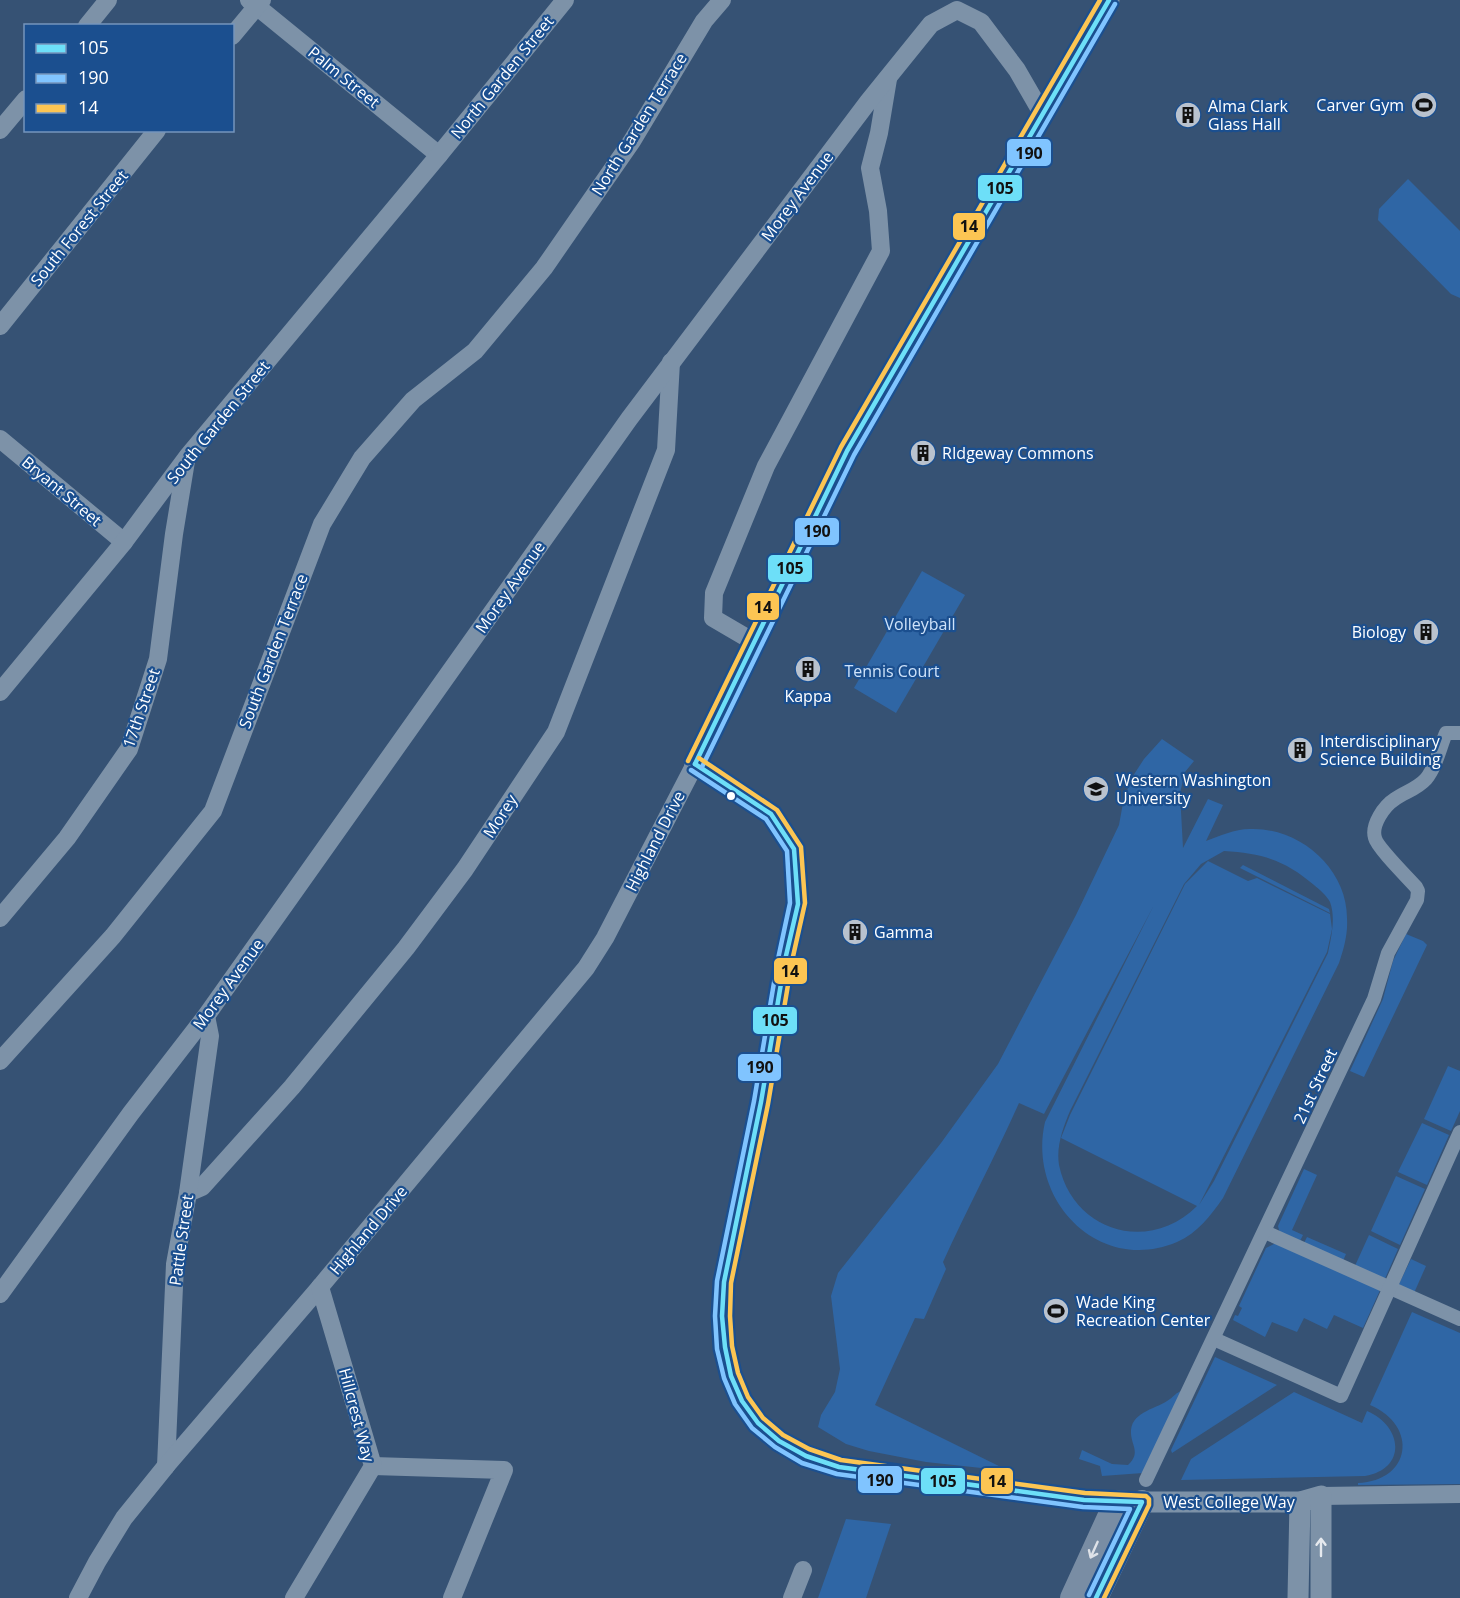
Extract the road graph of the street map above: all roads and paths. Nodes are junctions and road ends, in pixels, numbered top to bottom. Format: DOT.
graph roads {
  1 [pos="108,0"];
  2 [pos="565,0"];
  3 [pos="722,0"];
  4 [pos="1108,0"];
  5 [pos="256,2"];
  6 [pos="89,24"];
  7 [pos="234,33"];
  8 [pos="888,77"];
  9 [pos="24,101"];
  10 [pos="1042,115"];
  11 [pos="0,130"];
  12 [pos="155,132"];
  13 [pos="439,155"];
  14 [pos="557,249"];
  15 [pos="0,326"];
  16 [pos="671,362"];
  17 [pos="0,439"];
  18 [pos="187,457"];
  19 [pos="124,542"];
  20 [pos="754,642"];
  21 [pos="0,692"];
  22 [pos="1460,733"];
  23 [pos="695,764"];
  24 [pos="0,918"];
  25 [pos="206,1016"];
  26 [pos="0,1061"];
  27 [pos="1460,1131"];
  28 [pos="188,1193"];
  29 [pos="1265,1232"];
  30 [pos="320,1287"];
  31 [pos="1390,1288"];
  32 [pos="0,1294"];
  33 [pos="1460,1319"];
  34 [pos="1214,1339"];
  35 [pos="166,1466"];
  36 [pos="373,1466"];
  37 [pos="1144,1491"];
  38 [pos="1460,1494"];
  39 [pos="1321,1496"];
  40 [pos="1116,1502"];
  41 [pos="1300,1502"];
  42 [pos="802,1569"];
  43 [pos="78,1598"];
  44 [pos="294,1598"];
  45 [pos="452,1598"];
  46 [pos="792,1598"];
  47 [pos="1072,1598"];
  48 [pos="1096,1598"];
  49 [pos="1298,1598"];
  50 [pos="1321,1598"];
  1 -- 6 [label="street"];
  2 -- 13 [label="street, North Garden Street"];
  3 -- 14 [label="street, North Garden Terrace"];
  4 -- 10 [label="street, Highland Drive"];
  5 -- 7 [label="street"];
  5 -- 13 [label="street, Palm Street"];
  8 -- 10 [label="street, Morey Avenue"];
  8 -- 16 [label="street, Morey Avenue"];
  8 -- 20 [label="street"];
  9 -- 11 [label="street"];
  10 -- 20 [label="street, Highland Drive"];
  12 -- 15 [label="street, South Forest Street"];
  13 -- 18 [label="street, South Garden Street"];
  14 -- 26 [label="street, South Garden Terrace"];
  16 -- 25 [label="street, Morey Avenue"];
  16 -- 28 [label="street, Morey"];
  17 -- 19 [label="street, Bryant Street"];
  18 -- 19 [label="street, South Garden Street"];
  18 -- 24 [label="street, 17th Street"];
  19 -- 21 [label="street, South Garden Street"];
  20 -- 23 [label="street, Highland Drive"];
  22 -- 29 [label="street, 21st Street"];
  23 -- 30 [label="street, Highland Drive"];
  23 -- 40 [label="street, West College Way"];
  25 -- 28 [label="street, Pattle Street"];
  25 -- 32 [label="street, Morey Avenue"];
  27 -- 31 [label="street"];
  28 -- 35 [label="street, Pattle Street"];
  29 -- 31 [label="street"];
  29 -- 34 [label="street, 21st Street"];
  30 -- 35 [label="street, Highland Drive"];
  30 -- 36 [label="street, Hillcrest Way"];
  31 -- 33 [label="street"];
  31 -- 34 [label="street"];
  34 -- 37 [label="street, 21st Street"];
  35 -- 43 [label="street, Highland Drive"];
  36 -- 44 [label="street, Hillcrest Way"];
  36 -- 45 [label="street"];
  37 -- 40 [label="street, West College Way"];
  37 -- 41 [label="street, West College Way"];
  37 -- 48 [label="main road"];
  38 -- 39 [label="street"];
  39 -- 41 [label="street, West College Way"];
  50 -- 39 [label="street, one-way"];
  40 -- 47 [label="main road, one-way"];
  41 -- 49 [label="street"];
  42 -- 46 [label="street"];
}
